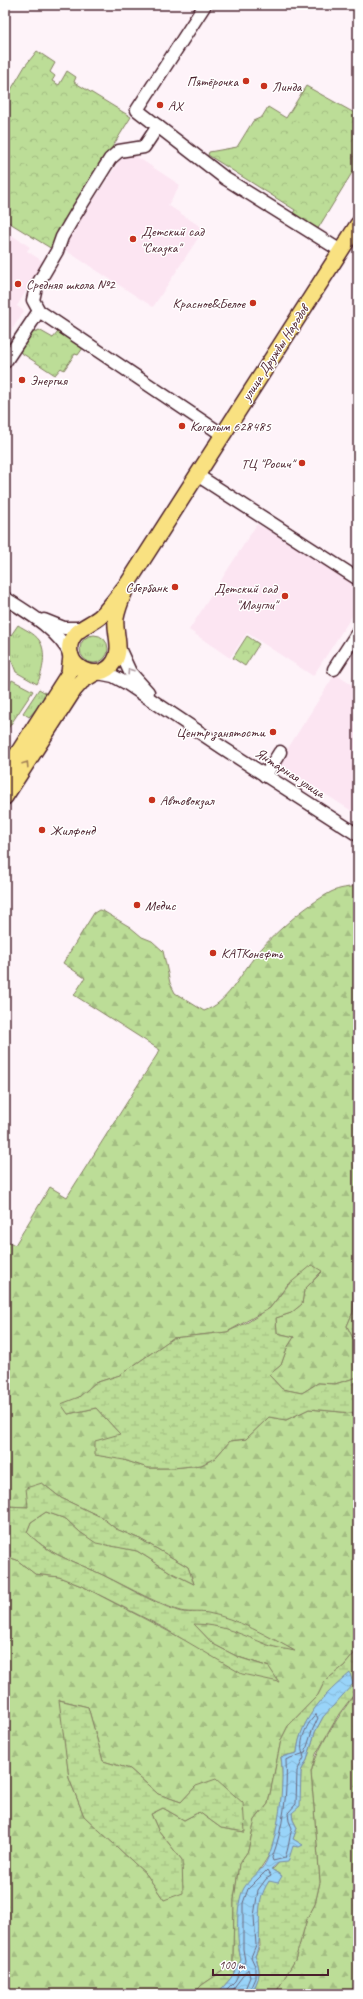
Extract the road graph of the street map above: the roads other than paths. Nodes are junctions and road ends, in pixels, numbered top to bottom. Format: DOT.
graph roads {
  1 [pos="205,5"];
  2 [pos="158,126"];
  3 [pos="358,224"];
  4 [pos="341,251"];
  5 [pos="39,311"];
  6 [pos="5,362"];
  7 [pos="223,434"];
  8 [pos="197,475"];
  9 [pos="358,579"];
  10 [pos="128,583"];
  11 [pos="5,598"];
  12 [pos="25,611"];
  13 [pos="85,627"];
  14 [pos="358,632"];
  15 [pos="117,642"];
  16 [pos="71,656"];
  17 [pos="334,669"];
  18 [pos="97,673"];
  19 [pos="166,709"];
  20 [pos="280,752"];
  21 [pos="5,773"];
  22 [pos="265,776"];
  23 [pos="5,797"];
  24 [pos="358,835"];
  1 -- 2 [label="street"];
  2 -- 4 [label="street"];
  2 -- 5 [label="street"];
  3 -- 4 [label="main road, улица Дружбы Народов"];
  4 -- 7 [label="main road, улица Дружбы Народов"];
  5 -- 6 [label="street"];
  5 -- 7 [label="street"];
  7 -- 8 [label="main road, улица Дружбы Народов"];
  8 -- 9 [label="street"];
  8 -- 10 [label="main road, улица Дружбы Народов"];
  10 -- 13 [label="main road"];
  10 -- 15 [label="main road"];
  11 -- 12 [label="street"];
  12 -- 13 [label="street"];
  12 -- 16 [label="street"];
  13 -- 15 [label="main road"];
  13 -- 16 [label="main road"];
  14 -- 17 [label="street"];
  15 -- 18 [label="main road"];
  19 -- 15 [label="street, one-way"];
  16 -- 18 [label="main road"];
  16 -- 21 [label="main road"];
  18 -- 19 [label="street"];
  23 -- 18 [label="main road, one-way"];
  19 -- 22 [label="street, Янтарная улица"];
  20 -- 22 [label="street"];
  22 -- 24 [label="street, Янтарная улица"];
}
